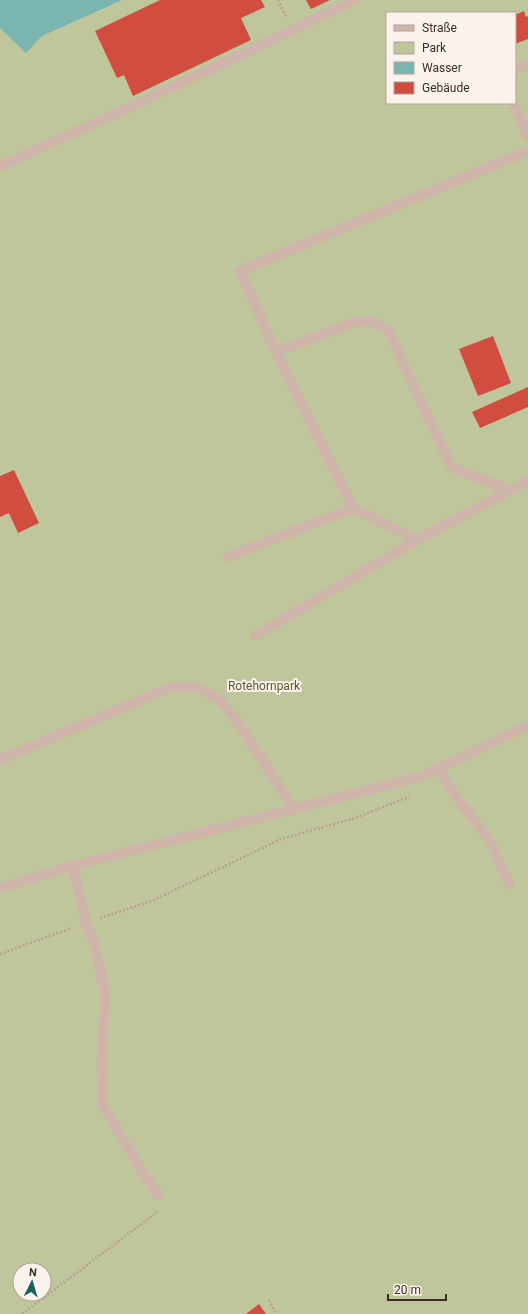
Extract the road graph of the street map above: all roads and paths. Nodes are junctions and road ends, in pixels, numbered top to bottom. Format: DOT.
graph roads {
  1 [pos="278,0"];
  2 [pos="355,0"];
  3 [pos="292,30"];
  4 [pos="528,64"];
  5 [pos="516,70"];
  6 [pos="513,104"];
  7 [pos="528,135"];
  8 [pos="528,150"];
  9 [pos="0,166"];
  10 [pos="276,352"];
  11 [pos="528,481"];
  12 [pos="510,490"];
  13 [pos="353,508"];
  14 [pos="417,540"];
  15 [pos="228,557"];
  16 [pos="255,636"];
  17 [pos="528,726"];
  18 [pos="0,760"];
  19 [pos="439,770"];
  20 [pos="410,796"];
  21 [pos="294,809"];
  22 [pos="73,866"];
  23 [pos="508,884"];
  24 [pos="0,888"];
  25 [pos="86,923"];
  26 [pos="0,954"];
  27 [pos="159,1196"];
  28 [pos="270,1300"];
  29 [pos="22,1314"];
  30 [pos="276,1314"];
  1 -- 3 [label="path"];
  2 -- 3 [label="street"];
  3 -- 9 [label="street"];
  4 -- 5 [label="street"];
  6 -- 7 [label="street"];
  8 -- 10 [label="street"];
  10 -- 12 [label="street"];
  10 -- 13 [label="street"];
  11 -- 12 [label="street"];
  12 -- 14 [label="street"];
  13 -- 14 [label="street"];
  13 -- 15 [label="street"];
  14 -- 16 [label="street"];
  17 -- 19 [label="street"];
  18 -- 21 [label="street"];
  19 -- 21 [label="street"];
  19 -- 23 [label="street"];
  20 -- 25 [label="path"];
  21 -- 22 [label="street"];
  22 -- 24 [label="street"];
  22 -- 25 [label="street"];
  25 -- 26 [label="path"];
  25 -- 27 [label="street"];
  27 -- 29 [label="path"];
  28 -- 30 [label="path"];
}
